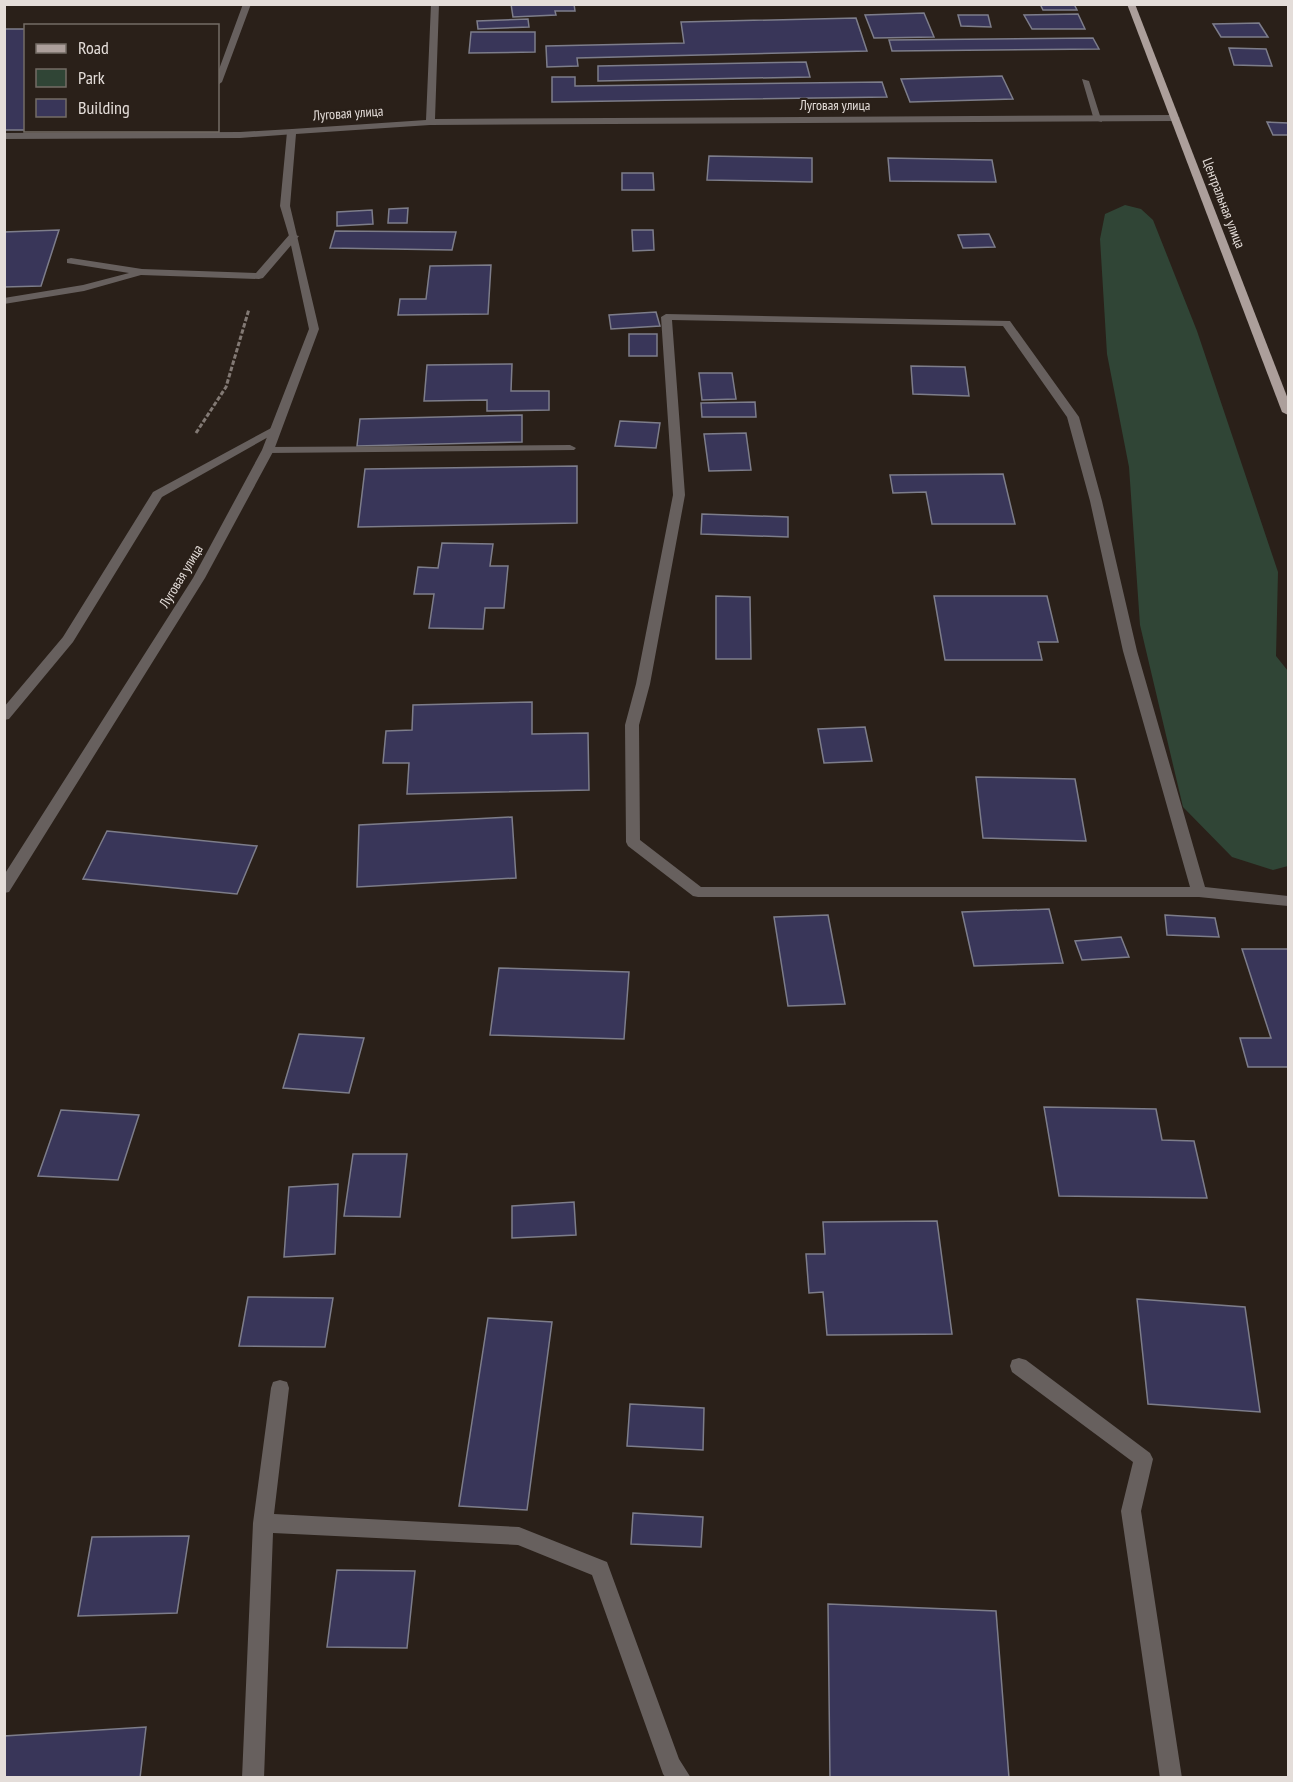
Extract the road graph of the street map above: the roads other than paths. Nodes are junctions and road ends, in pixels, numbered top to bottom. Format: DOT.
graph roads {
  1 [pos="247,4"];
  2 [pos="435,4"];
  3 [pos="1131,4"];
  4 [pos="219,79"];
  5 [pos="1085,81"];
  6 [pos="1175,118"];
  7 [pos="1099,120"];
  8 [pos="430,122"];
  9 [pos="292,132"];
  10 [pos="198,133"];
  11 [pos="4,136"];
  12 [pos="294,236"];
  13 [pos="71,261"];
  14 [pos="142,272"];
  15 [pos="4,301"];
  16 [pos="1288,412"];
  17 [pos="275,429"];
  18 [pos="570,448"];
  19 [pos="268,450"];
  20 [pos="4,716"];
  21 [pos="4,888"];
  22 [pos="1199,892"];
  23 [pos="1288,901"];
  24 [pos="1019,1365"];
  25 [pos="280,1388"];
  26 [pos="263,1523"];
  27 [pos="252,1778"];
  28 [pos="680,1778"];
  29 [pos="1171,1778"];
  1 -- 4 [label="street"];
  2 -- 8 [label="street"];
  3 -- 6 [label="main road, Центральная улица"];
  5 -- 7 [label="street"];
  6 -- 7 [label="street, Луговая улица"];
  6 -- 16 [label="main road, Центральная улица"];
  7 -- 8 [label="street, Луговая улица"];
  8 -- 9 [label="street, Луговая улица"];
  9 -- 10 [label="street"];
  9 -- 12 [label="street, Луговая улица"];
  10 -- 11 [label="street"];
  12 -- 14 [label="street"];
  12 -- 17 [label="street, Луговая улица"];
  13 -- 14 [label="street"];
  14 -- 15 [label="street"];
  17 -- 19 [label="street, Луговая улица"];
  17 -- 20 [label="street"];
  18 -- 19 [label="street"];
  19 -- 21 [label="street, Луговая улица"];
  22 -- 22 [label="street"];
  22 -- 23 [label="street"];
  24 -- 29 [label="street"];
  25 -- 26 [label="street"];
  26 -- 27 [label="street"];
  26 -- 28 [label="street"];
}
